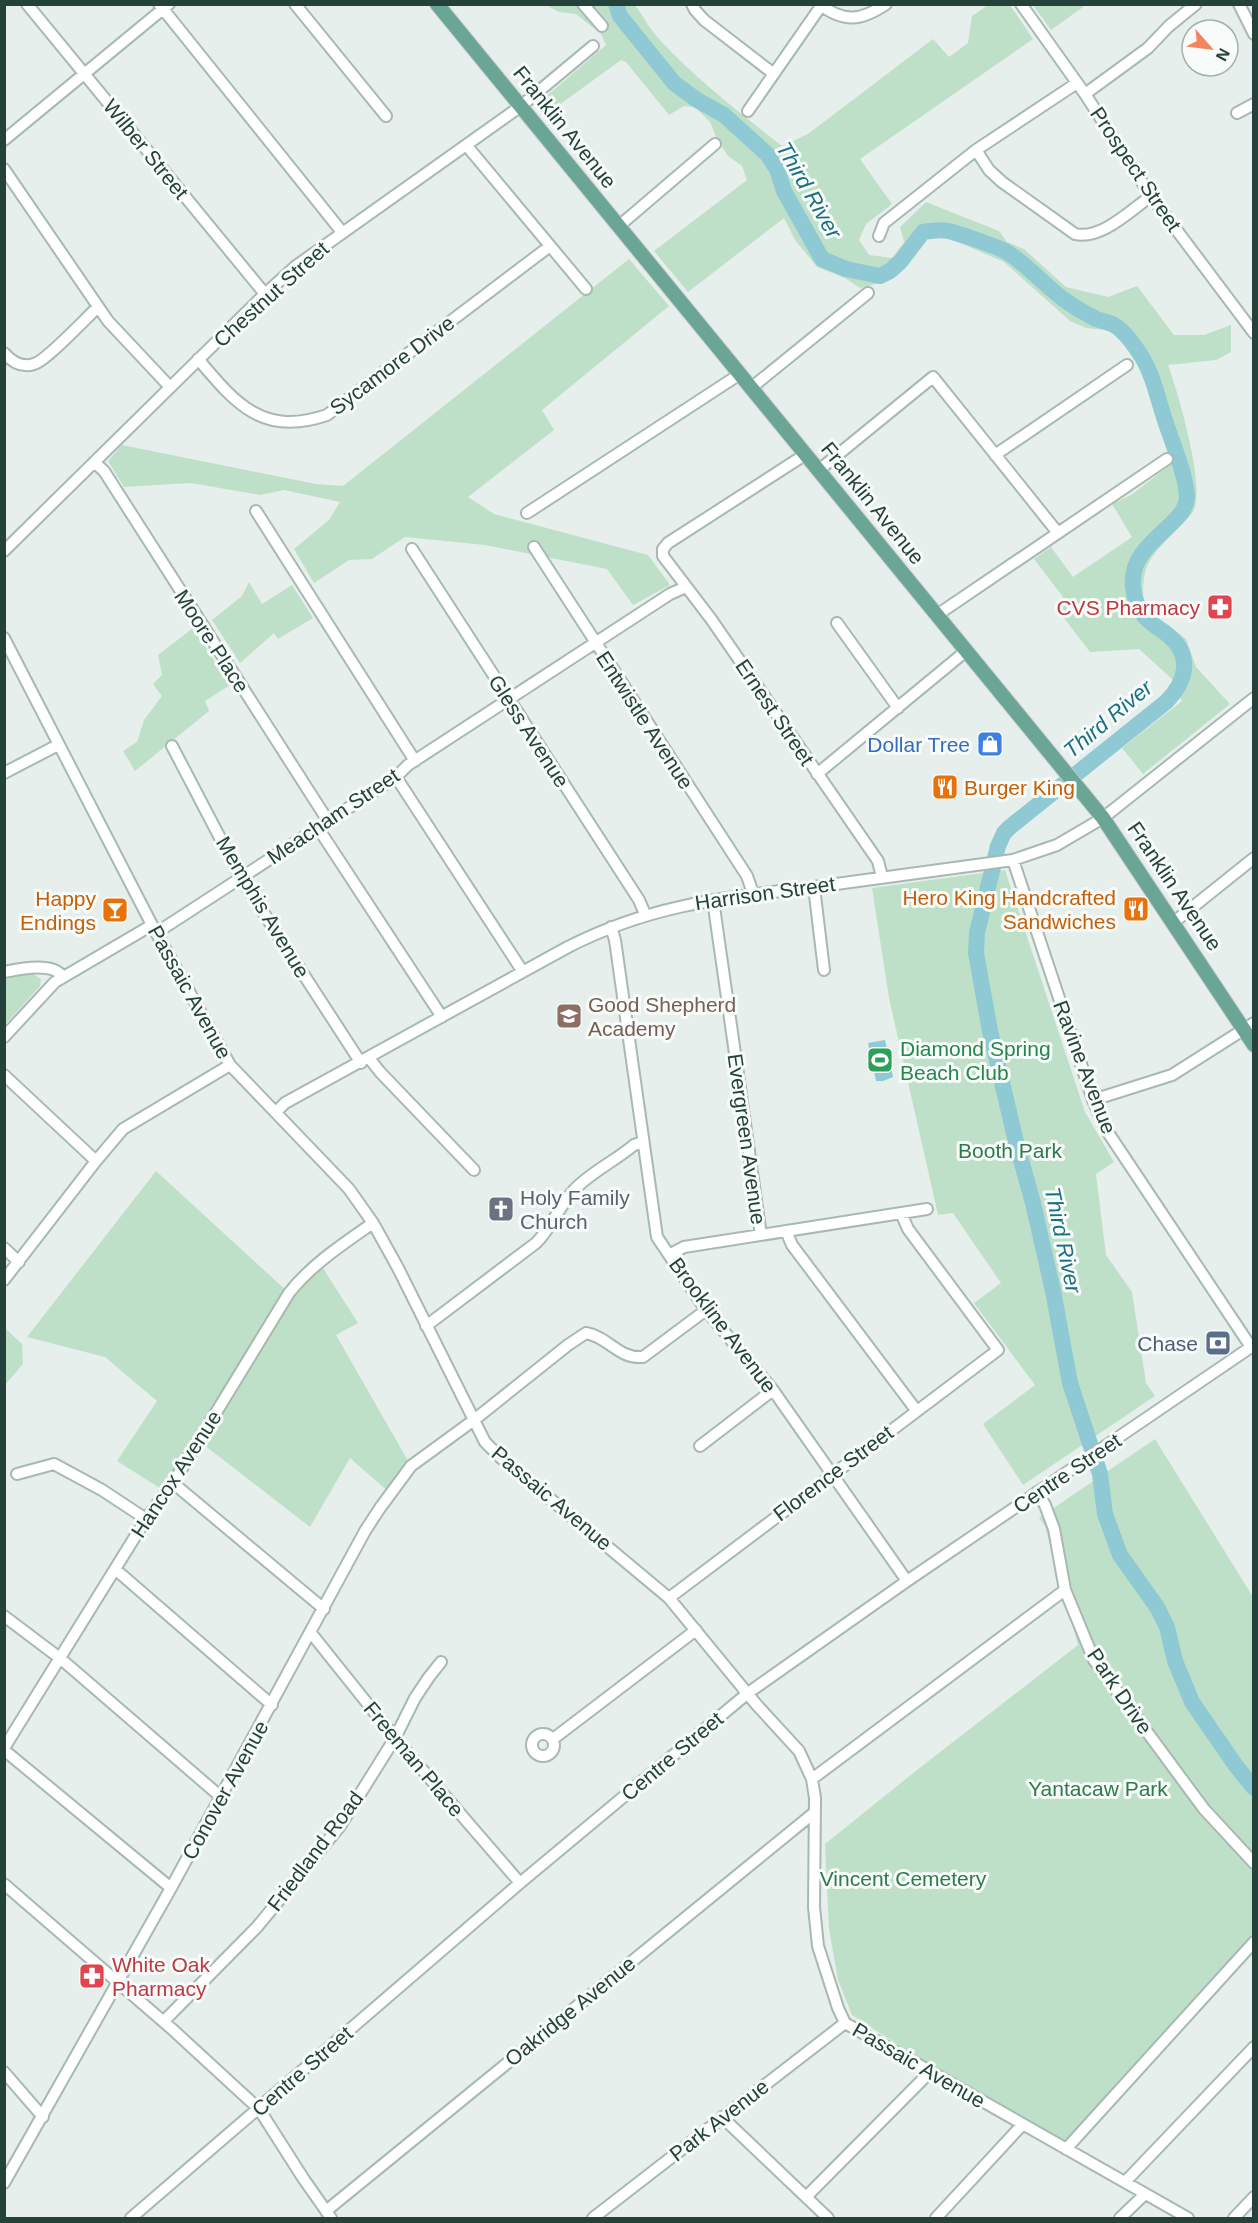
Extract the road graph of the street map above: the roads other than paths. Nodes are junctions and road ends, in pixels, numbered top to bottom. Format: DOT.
graph roads {
  1 [pos="27,4"];
  2 [pos="295,4"];
  3 [pos="437,4"];
  4 [pos="584,4"];
  5 [pos="692,4"];
  6 [pos="886,4"];
  7 [pos="1021,4"];
  8 [pos="1196,4"];
  9 [pos="1239,4"];
  10 [pos="820,5"];
  11 [pos="164,6"];
  12 [pos="602,26"];
  13 [pos="1254,34"];
  14 [pos="593,46"];
  15 [pos="774,74"];
  16 [pos="85,76"];
  17 [pos="1077,82"];
  18 [pos="1085,94"];
  19 [pos="1254,104"];
  20 [pos="521,106"];
  21 [pos="748,111"];
  22 [pos="1237,113"];
  23 [pos="386,116"];
  24 [pos="4,140"];
  25 [pos="715,144"];
  26 [pos="467,146"];
  27 [pos="976,150"];
  28 [pos="4,169"];
  29 [pos="1151,196"];
  30 [pos="619,226"];
  31 [pos="342,232"];
  32 [pos="879,236"];
  33 [pos="550,246"];
  34 [pos="586,290"];
  35 [pos="868,293"];
  36 [pos="265,294"];
  37 [pos="98,307"];
  38 [pos="1254,333"];
  39 [pos="4,353"];
  40 [pos="198,359"];
  41 [pos="1126,366"];
  42 [pos="740,374"];
  43 [pos="170,387"];
  44 [pos="751,388"];
  45 [pos="806,454"];
  46 [pos="995,455"];
  47 [pos="1167,459"];
  48 [pos="94,462"];
  49 [pos="819,470"];
  50 [pos="256,511"];
  51 [pos="527,513"];
  52 [pos="1058,533"];
  53 [pos="534,547"];
  54 [pos="412,549"];
  55 [pos="4,551"];
  56 [pos="686,587"];
  57 [pos="937,615"];
  58 [pos="837,623"];
  59 [pos="4,639"];
  60 [pos="596,644"];
  61 [pos="966,651"];
  62 [pos="9,656"];
  63 [pos="1254,698"];
  64 [pos="509,699"];
  65 [pos="898,708"];
  66 [pos="58,745"];
  67 [pos="172,746"];
  68 [pos="415,760"];
  69 [pos="4,772"];
  70 [pos="817,774"];
  71 [pos="396,777"];
  72 [pos="1103,818"];
  73 [pos="323,824"];
  74 [pos="1254,858"];
  75 [pos="1010,860"];
  76 [pos="241,878"];
  77 [pos="882,878"];
  78 [pos="814,887"];
  79 [pos="753,893"];
  80 [pos="713,900"];
  81 [pos="645,914"];
  82 [pos="1174,922"];
  83 [pos="611,927"];
  84 [pos="154,929"];
  85 [pos="824,970"];
  86 [pos="4,972"];
  87 [pos="523,972"];
  88 [pos="62,976"];
  89 [pos="442,1017"];
  90 [pos="1249,1026"];
  91 [pos="4,1037"];
  92 [pos="1254,1045"];
  93 [pos="365,1060"];
  94 [pos="230,1065"];
  95 [pos="4,1075"];
  96 [pos="1094,1100"];
  97 [pos="276,1112"];
  98 [pos="643,1142"];
  99 [pos="96,1161"];
  100 [pos="474,1170"];
  101 [pos="927,1209"];
  102 [pos="901,1213"];
  103 [pos="373,1223"];
  104 [pos="786,1231"];
  105 [pos="761,1235"];
  106 [pos="4,1248"];
  107 [pos="669,1255"];
  108 [pos="19,1262"];
  109 [pos="4,1280"];
  110 [pos="706,1310"];
  111 [pos="426,1326"];
  112 [pos="1252,1346"];
  113 [pos="773,1390"];
  114 [pos="916,1410"];
  115 [pos="474,1420"];
  116 [pos="700,1446"];
  117 [pos="17,1474"];
  118 [pos="832,1474"];
  119 [pos="173,1483"];
  120 [pos="1038,1492"];
  121 [pos="146,1518"];
  122 [pos="115,1569"];
  123 [pos="907,1581"];
  124 [pos="1065,1590"];
  125 [pos="669,1598"];
  126 [pos="324,1609"];
  127 [pos="4,1616"];
  128 [pos="696,1630"];
  129 [pos="311,1633"];
  130 [pos="61,1659"];
  131 [pos="441,1662"];
  132 [pos="748,1693"];
  133 [pos="272,1705"];
  134 [pos="395,1738"];
  135 [pos="553,1738"];
  136 [pos="4,1749"];
  137 [pos="812,1779"];
  138 [pos="221,1797"];
  139 [pos="815,1812"];
  140 [pos="1254,1863"];
  141 [pos="520,1882"];
  142 [pos="4,1884"];
  143 [pos="171,1888"];
  144 [pos="1254,1942"];
  145 [pos="118,1983"];
  146 [pos="164,2021"];
  147 [pos="845,2023"];
  148 [pos="1254,2047"];
  149 [pos="932,2071"];
  150 [pos="4,2072"];
  151 [pos="259,2109"];
  152 [pos="43,2117"];
  153 [pos="722,2117"];
  154 [pos="1022,2125"];
  155 [pos="1066,2150"];
  156 [pos="1125,2182"];
  157 [pos="4,2183"];
  158 [pos="1145,2194"];
  159 [pos="806,2197"];
  160 [pos="1254,2197"];
  161 [pos="329,2215"];
  162 [pos="607,2215"];
  163 [pos="131,2218"];
  164 [pos="593,2218"];
  165 [pos="828,2218"];
  166 [pos="936,2218"];
  167 [pos="1120,2218"];
  168 [pos="1188,2218"];
  169 [pos="1234,2218"];
  1 -- 16 [label="street, Wilber Street"];
  2 -- 23 [label="street"];
  3 -- 20 [label="main road, Franklin Avenue"];
  4 -- 12 [label="street"];
  5 -- 15 [label="street"];
  6 -- 10 [label="street"];
  7 -- 17 [label="street, Prospect Street"];
  8 -- 18 [label="street"];
  9 -- 13 [label="street"];
  10 -- 15 [label="street"];
  11 -- 16 [label="street"];
  11 -- 31 [label="street"];
  14 -- 20 [label="street, Chestnut Street"];
  15 -- 21 [label="street"];
  16 -- 24 [label="street"];
  16 -- 36 [label="street, Wilber Street"];
  17 -- 18 [label="street, Prospect Street"];
  17 -- 27 [label="street"];
  18 -- 29 [label="street, Prospect Street"];
  19 -- 22 [label="street"];
  20 -- 26 [label="street, Chestnut Street"];
  20 -- 30 [label="main road, Franklin Avenue"];
  25 -- 30 [label="street"];
  26 -- 31 [label="street, Chestnut Street"];
  26 -- 33 [label="street"];
  27 -- 29 [label="street"];
  27 -- 32 [label="street"];
  28 -- 37 [label="street"];
  29 -- 38 [label="street, Prospect Street"];
  30 -- 42 [label="main road, Franklin Avenue"];
  31 -- 36 [label="street, Chestnut Street"];
  33 -- 34 [label="street"];
  33 -- 40 [label="street, Sycamore Drive"];
  35 -- 44 [label="street"];
  36 -- 40 [label="street, Chestnut Street"];
  37 -- 39 [label="street"];
  37 -- 43 [label="street"];
  40 -- 43 [label="street, Chestnut Street"];
  41 -- 46 [label="street"];
  42 -- 44 [label="main road, Franklin Avenue"];
  42 -- 51 [label="street"];
  43 -- 48 [label="street, Chestnut Street"];
  44 -- 45 [label="main road, Franklin Avenue"];
  45 -- 49 [label="main road, Franklin Avenue"];
  45 -- 56 [label="street, Ernest Street"];
  46 -- 49 [label="street"];
  46 -- 52 [label="street"];
  47 -- 52 [label="street"];
  48 -- 55 [label="street, Chestnut Street"];
  48 -- 73 [label="street, Moore Place"];
  49 -- 57 [label="main road, Franklin Avenue"];
  50 -- 68 [label="street"];
  52 -- 57 [label="street"];
  53 -- 60 [label="street, Entwistle Avenue"];
  54 -- 64 [label="street, Gless Avenue"];
  56 -- 60 [label="street, Meacham Street"];
  56 -- 70 [label="street, Ernest Street"];
  57 -- 61 [label="main road, Franklin Avenue"];
  58 -- 65 [label="street"];
  59 -- 62 [label="street, Passaic Avenue"];
  60 -- 64 [label="street, Meacham Street"];
  60 -- 79 [label="street, Entwistle Avenue"];
  61 -- 65 [label="street"];
  61 -- 72 [label="main road, Franklin Avenue"];
  62 -- 66 [label="street, Passaic Avenue"];
  63 -- 72 [label="street, Harrison Street"];
  64 -- 68 [label="street, Meacham Street"];
  64 -- 81 [label="street, Gless Avenue"];
  65 -- 70 [label="street"];
  66 -- 69 [label="street"];
  66 -- 84 [label="street, Passaic Avenue"];
  67 -- 76 [label="street, Memphis Avenue"];
  68 -- 71 [label="street, Meacham Street"];
  70 -- 77 [label="street, Ernest Street"];
  71 -- 73 [label="street, Meacham Street"];
  71 -- 87 [label="street"];
  72 -- 75 [label="street, Harrison Street"];
  72 -- 82 [label="main road, Franklin Avenue"];
  73 -- 76 [label="street, Meacham Street"];
  73 -- 89 [label="street, Moore Place"];
  74 -- 82 [label="street"];
  75 -- 77 [label="street, Harrison Street"];
  75 -- 96 [label="street, Ravine Avenue"];
  76 -- 84 [label="street, Meacham Street"];
  76 -- 93 [label="street, Memphis Avenue"];
  77 -- 78 [label="street, Harrison Street"];
  78 -- 79 [label="street, Harrison Street"];
  78 -- 85 [label="street"];
  79 -- 80 [label="street, Harrison Street"];
  80 -- 81 [label="street, Harrison Street"];
  80 -- 105 [label="street, Evergreen Avenue"];
  81 -- 83 [label="street, Harrison Street"];
  82 -- 90 [label="main road, Franklin Avenue"];
  83 -- 87 [label="street, Harrison Street"];
  83 -- 98 [label="street, Brookline Avenue"];
  84 -- 88 [label="street, Meacham Street"];
  84 -- 94 [label="street, Passaic Avenue"];
  86 -- 88 [label="street"];
  87 -- 89 [label="street, Harrison Street"];
  88 -- 91 [label="street, Meacham Street"];
  89 -- 93 [label="street, Harrison Street"];
  90 -- 92 [label="main road, Franklin Avenue"];
  90 -- 96 [label="street"];
  93 -- 97 [label="street, Harrison Street"];
  93 -- 100 [label="street, Memphis Avenue"];
  94 -- 97 [label="street, Passaic Avenue"];
  94 -- 99 [label="street"];
  95 -- 99 [label="street"];
  96 -- 112 [label="street, Ravine Avenue"];
  97 -- 103 [label="street, Passaic Avenue"];
  98 -- 107 [label="street, Brookline Avenue"];
  98 -- 111 [label="street"];
  99 -- 108 [label="street"];
  101 -- 102 [label="street"];
  102 -- 104 [label="street"];
  102 -- 114 [label="street, Florence Street"];
  103 -- 111 [label="street, Passaic Avenue"];
  103 -- 119 [label="street, Hancox Avenue"];
  104 -- 105 [label="street"];
  104 -- 114 [label="street, Evergreen Avenue"];
  105 -- 107 [label="street"];
  106 -- 108 [label="street"];
  107 -- 110 [label="street, Brookline Avenue"];
  108 -- 109 [label="street"];
  110 -- 113 [label="street, Brookline Avenue"];
  110 -- 115 [label="street, Conover Avenue"];
  111 -- 115 [label="street, Passaic Avenue"];
  112 -- 120 [label="street, Centre Street"];
  113 -- 116 [label="street"];
  113 -- 118 [label="street, Brookline Avenue"];
  114 -- 118 [label="street, Florence Street"];
  115 -- 125 [label="street, Passaic Avenue"];
  115 -- 126 [label="street, Conover Avenue"];
  117 -- 121 [label="street"];
  118 -- 123 [label="street, Brookline Avenue"];
  118 -- 125 [label="street, Florence Street"];
  119 -- 121 [label="street, Hancox Avenue"];
  119 -- 126 [label="street"];
  120 -- 123 [label="street, Centre Street"];
  120 -- 124 [label="street, Park Drive"];
  121 -- 122 [label="street, Hancox Avenue"];
  122 -- 130 [label="street, Hancox Avenue"];
  122 -- 133 [label="street"];
  123 -- 132 [label="street, Centre Street"];
  124 -- 137 [label="street"];
  124 -- 140 [label="street, Park Drive"];
  125 -- 128 [label="street, Passaic Avenue"];
  126 -- 129 [label="street, Conover Avenue"];
  127 -- 130 [label="street"];
  128 -- 132 [label="street, Passaic Avenue"];
  128 -- 135 [label="street"];
  129 -- 133 [label="street, Conover Avenue"];
  129 -- 134 [label="street, Freeman Place"];
  130 -- 136 [label="street, Hancox Avenue"];
  130 -- 138 [label="street"];
  131 -- 134 [label="street, Friedland Road"];
  132 -- 137 [label="street, Passaic Avenue"];
  132 -- 141 [label="street, Centre Street"];
  133 -- 138 [label="street, Conover Avenue"];
  134 -- 141 [label="street, Freeman Place"];
  134 -- 146 [label="street, Friedland Road"];
  136 -- 143 [label="street"];
  137 -- 139 [label="street, Passaic Avenue"];
  138 -- 143 [label="street, Conover Avenue"];
  139 -- 147 [label="street, Passaic Avenue"];
  139 -- 161 [label="street, Oakridge Avenue"];
  141 -- 151 [label="street, Centre Street"];
  142 -- 145 [label="street"];
  143 -- 145 [label="street, Conover Avenue"];
  144 -- 155 [label="street"];
  145 -- 146 [label="street"];
  145 -- 152 [label="street, Conover Avenue"];
  146 -- 151 [label="street"];
  147 -- 149 [label="street, Passaic Avenue"];
  147 -- 153 [label="street, Park Avenue"];
  148 -- 156 [label="street"];
  149 -- 154 [label="street, Passaic Avenue"];
  149 -- 159 [label="street"];
  150 -- 152 [label="street"];
  151 -- 161 [label="street"];
  151 -- 163 [label="street, Centre Street"];
  152 -- 157 [label="street, Conover Avenue"];
  153 -- 159 [label="street"];
  153 -- 162 [label="street, Park Avenue"];
  154 -- 155 [label="street, Passaic Avenue"];
  154 -- 166 [label="street"];
  155 -- 156 [label="street, Passaic Avenue"];
  156 -- 158 [label="street, Passaic Avenue"];
  158 -- 167 [label="street"];
  158 -- 168 [label="street, Passaic Avenue"];
  159 -- 165 [label="street"];
  160 -- 169 [label="street"];
  162 -- 164 [label="street, Park Avenue"];
}
